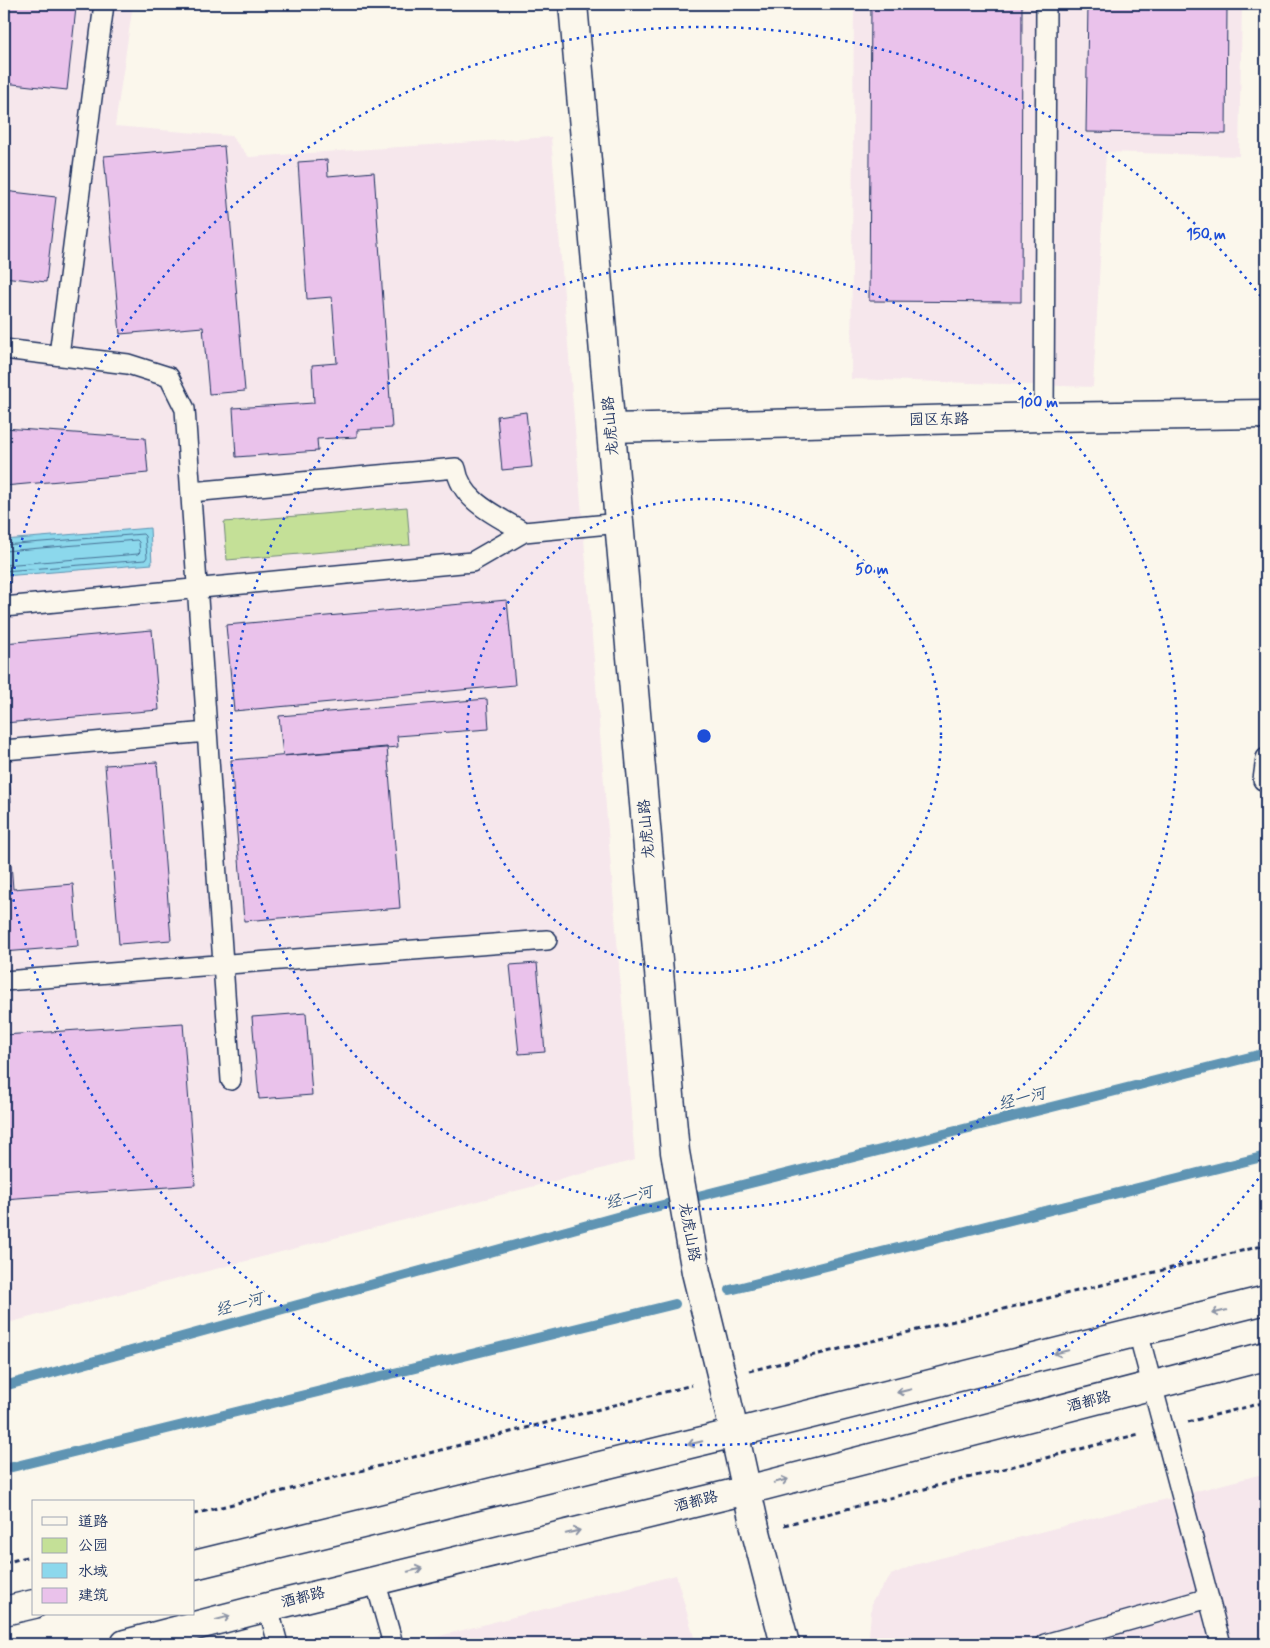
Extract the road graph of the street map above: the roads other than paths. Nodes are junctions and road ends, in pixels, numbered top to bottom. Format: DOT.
graph roads {
  1 [pos="104,4"];
  2 [pos="573,4"];
  3 [pos="1046,4"];
  4 [pos="4,349"];
  5 [pos="59,355"];
  6 [pos="1266,414"];
  7 [pos="1044,417"];
  8 [pos="611,428"];
  9 [pos="191,492"];
  10 [pos="620,523"];
  11 [pos="524,532"];
  12 [pos="196,588"];
  13 [pos="4,607"];
  14 [pos="207,732"];
  15 [pos="4,750"];
  16 [pos="1266,758"];
  17 [pos="1262,780"];
  18 [pos="547,940"];
  19 [pos="222,966"];
  20 [pos="4,981"];
  21 [pos="231,1080"];
  22 [pos="1266,1300"];
  23 [pos="1138,1332"];
  24 [pos="1266,1356"];
  25 [pos="1152,1385"];
  26 [pos="735,1434"];
  27 [pos="747,1490"];
  28 [pos="195,1565"];
  29 [pos="375,1580"];
  30 [pos="1209,1598"];
  31 [pos="32,1604"];
  32 [pos="268,1607"];
  33 [pos="4,1611"];
  34 [pos="125,1644"];
  35 [pos="278,1644"];
  36 [pos="393,1644"];
  37 [pos="785,1644"];
  38 [pos="1045,1644"];
  39 [pos="1222,1644"];
  1 -- 5 [label="lane"];
  2 -- 8 [label="street, 龙虎山路"];
  3 -- 7 [label="lane"];
  4 -- 5 [label="lane"];
  5 -- 9 [label="lane"];
  6 -- 7 [label="street, 园区东路"];
  7 -- 8 [label="street, 园区东路"];
  8 -- 10 [label="street, 龙虎山路"];
  9 -- 11 [label="lane"];
  9 -- 12 [label="lane"];
  10 -- 11 [label="lane"];
  10 -- 26 [label="street, 龙虎山路"];
  11 -- 12 [label="lane"];
  12 -- 13 [label="lane"];
  12 -- 14 [label="lane"];
  14 -- 15 [label="lane"];
  14 -- 19 [label="lane"];
  16 -- 17 [label="lane"];
  18 -- 19 [label="lane"];
  19 -- 20 [label="lane"];
  19 -- 21 [label="lane"];
  22 -- 23 [label="street, one-way"];
  23 -- 25 [label="lane"];
  23 -- 26 [label="street, one-way"];
  24 -- 25 [label="street, 酒都路"];
  27 -- 25 [label="street, 酒都路, one-way"];
  25 -- 30 [label="lane"];
  26 -- 27 [label="street, 龙虎山路"];
  26 -- 28 [label="street, one-way"];
  29 -- 27 [label="street, 酒都路, one-way"];
  27 -- 37 [label="street, 龙虎山路"];
  29 -- 32 [label="street, 酒都路"];
  29 -- 36 [label="lane"];
  30 -- 38 [label="lane"];
  30 -- 39 [label="lane"];
  31 -- 33 [label="street"];
  34 -- 32 [label="street, 酒都路, one-way"];
  32 -- 35 [label="lane"];
}
